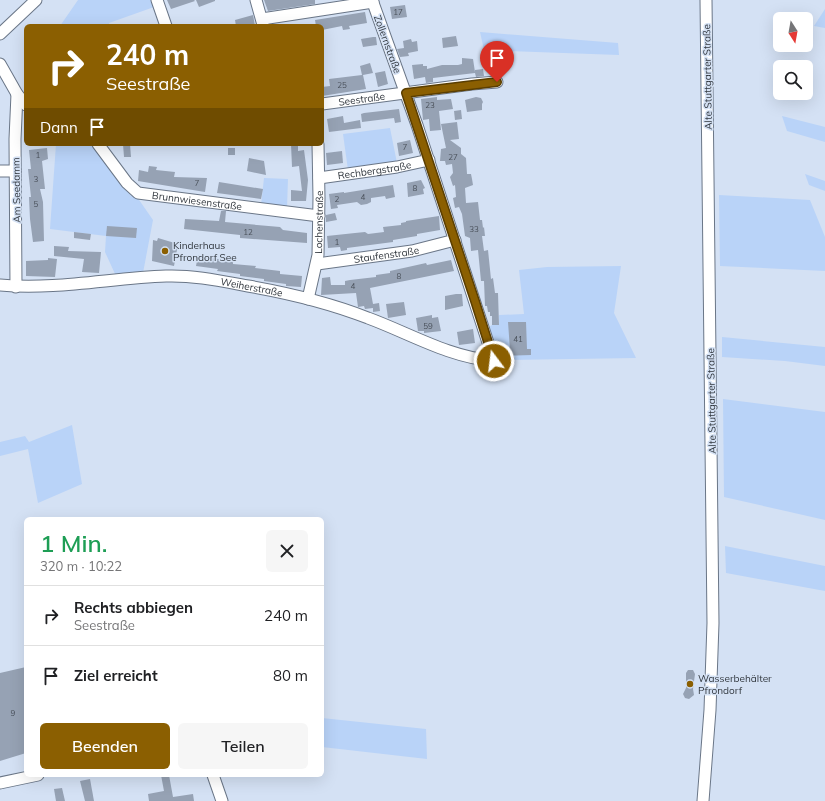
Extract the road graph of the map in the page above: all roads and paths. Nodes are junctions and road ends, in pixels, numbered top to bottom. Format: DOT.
graph roads {
  1 [pos="36,0"];
  2 [pos="157,0"];
  3 [pos="256,0"];
  4 [pos="706,0"];
  5 [pos="372,1"];
  6 [pos="263,22"];
  7 [pos="165,24"];
  8 [pos="0,34"];
  9 [pos="0,64"];
  10 [pos="497,82"];
  11 [pos="406,93"];
  12 [pos="17,94"];
  13 [pos="24,103"];
  14 [pos="324,104"];
  15 [pos="99,146"];
  16 [pos="318,146"];
  17 [pos="429,160"];
  18 [pos="14,171"];
  19 [pos="0,172"];
  20 [pos="319,178"];
  21 [pos="318,216"];
  22 [pos="455,240"];
  23 [pos="317,264"];
  24 [pos="0,285"];
  25 [pos="16,287"];
  26 [pos="308,299"];
  27 [pos="494,361"];
  28 [pos="28,777"];
  29 [pos="214,777"];
  30 [pos="0,783"];
  31 [pos="222,801"];
  32 [pos="703,801"];
  1 -- 8 [label="street"];
  2 -- 7 [label="street"];
  3 -- 6 [label="street"];
  4 -- 32 [label="street, Alte Stuttgarter Straße"];
  5 -- 6 [label="street"];
  5 -- 11 [label="street, Zollernstraße"];
  9 -- 12 [label="street"];
  10 -- 11 [label="street, Seestraße"];
  11 -- 14 [label="street, Seestraße"];
  11 -- 17 [label="street, Zollernstraße"];
  12 -- 13 [label="street"];
  12 -- 18 [label="street, Am Seedamm"];
  15 -- 21 [label="street, Brunnwiesenstraße"];
  16 -- 20 [label="street, Lochenstraße"];
  17 -- 20 [label="street, Rechbergstraße"];
  17 -- 22 [label="street, Zollernstraße"];
  18 -- 19 [label="street"];
  18 -- 25 [label="street, Am Seedamm"];
  20 -- 21 [label="street, Lochenstraße"];
  21 -- 23 [label="street, Lochenstraße"];
  22 -- 23 [label="street, Staufenstraße"];
  22 -- 27 [label="street, Zollernstraße"];
  23 -- 26 [label="street, Lochenstraße"];
  24 -- 25 [label="street, Weiherstraße"];
  25 -- 26 [label="street, Weiherstraße"];
  26 -- 27 [label="street, Weiherstraße"];
  28 -- 30 [label="street"];
  29 -- 31 [label="street"];
}
